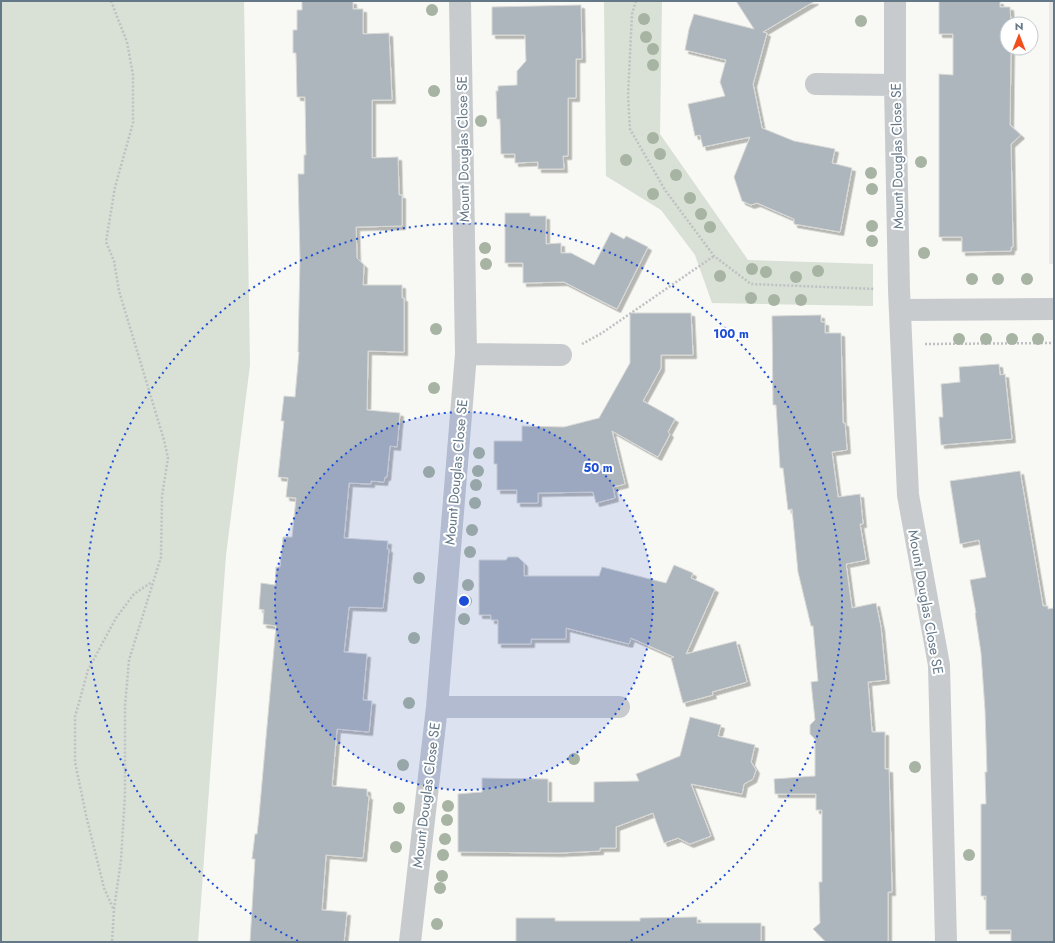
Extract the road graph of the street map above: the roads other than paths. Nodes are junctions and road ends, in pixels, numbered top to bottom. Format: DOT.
graph roads {
  1 [pos="460,1"];
  2 [pos="895,1"];
  3 [pos="816,84"];
  4 [pos="895,85"];
  5 [pos="900,300"];
  6 [pos="1054,309"];
  7 [pos="466,354"];
  8 [pos="560,355"];
  9 [pos="436,707"];
  10 [pos="619,707"];
  11 [pos="410,942"];
  12 [pos="946,942"];
  1 -- 7 [label="street, Mount Douglas Close SE"];
  2 -- 4 [label="street, Mount Douglas Close SE"];
  3 -- 4 [label="street"];
  4 -- 5 [label="street, Mount Douglas Close SE"];
  5 -- 6 [label="street"];
  5 -- 12 [label="street, Mount Douglas Close SE"];
  7 -- 8 [label="street"];
  7 -- 9 [label="street, Mount Douglas Close SE"];
  9 -- 10 [label="street"];
  9 -- 11 [label="street, Mount Douglas Close SE"];
}
